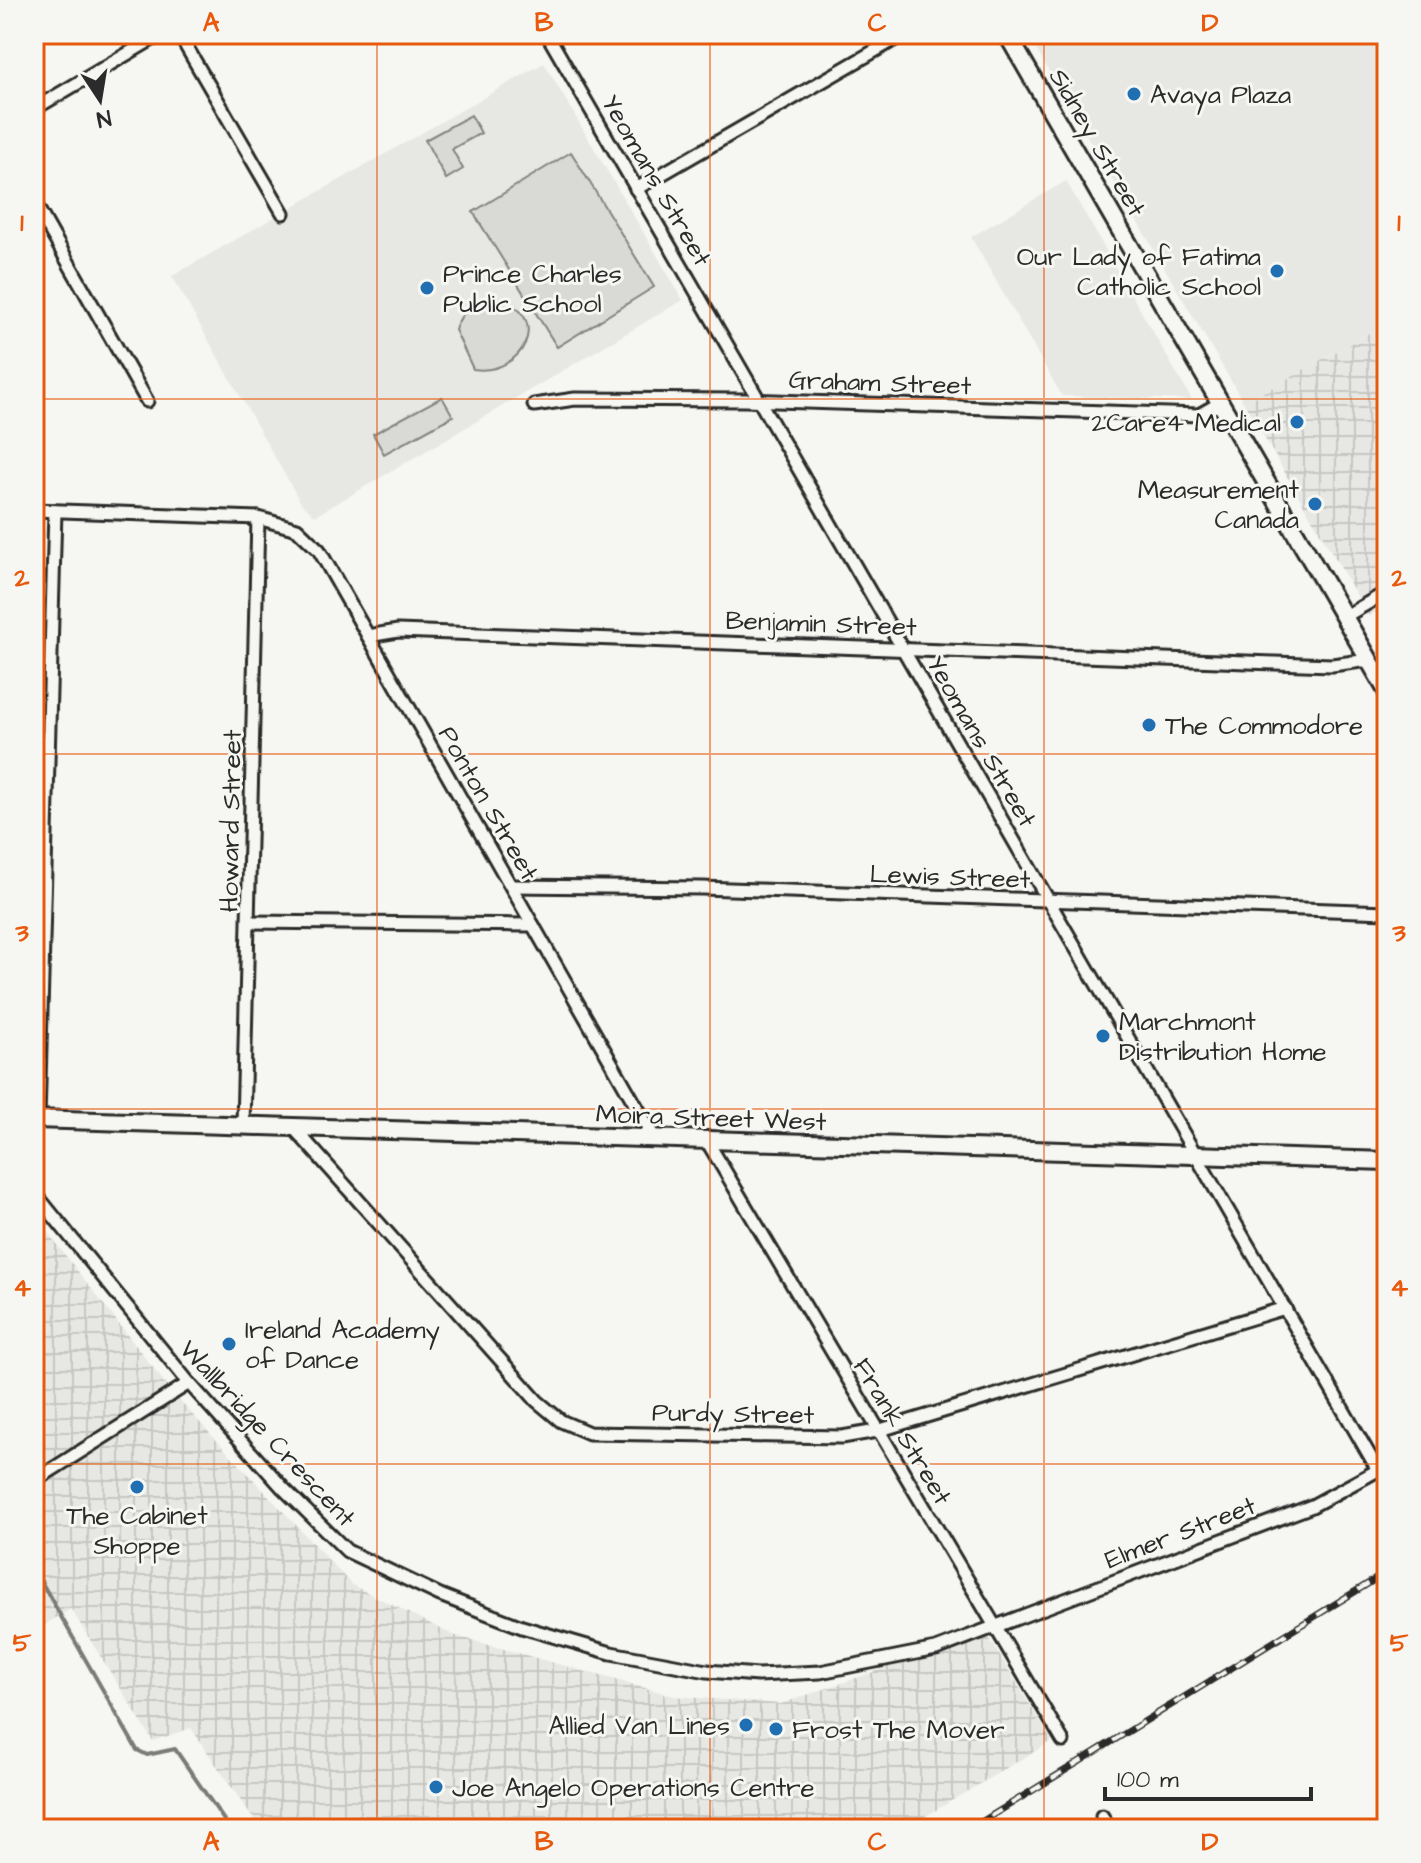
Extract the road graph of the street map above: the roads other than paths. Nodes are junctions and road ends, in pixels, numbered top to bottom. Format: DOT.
graph roads {
  1 [pos="161,34"];
  2 [pos="179,34"];
  3 [pos="547,34"];
  4 [pos="904,34"];
  5 [pos="1007,34"];
  6 [pos="34,109"];
  7 [pos="636,189"];
  8 [pos="34,202"];
  9 [pos="283,213"];
  10 [pos="758,400"];
  11 [pos="147,401"];
  12 [pos="1222,402"];
  13 [pos="534,405"];
  14 [pos="34,510"];
  15 [pos="55,511"];
  16 [pos="258,518"];
  17 [pos="1387,592"];
  18 [pos="1344,617"];
  19 [pos="368,636"];
  20 [pos="903,648"];
  21 [pos="1369,660"];
  22 [pos="1387,691"];
  23 [pos="511,886"];
  24 [pos="1052,903"];
  25 [pos="1387,912"];
  26 [pos="250,922"];
  27 [pos="533,925"];
  28 [pos="36,1119"];
  29 [pos="243,1126"];
  30 [pos="293,1127"];
  31 [pos="655,1139"];
  32 [pos="707,1141"];
  33 [pos="1199,1157"];
  34 [pos="1387,1161"];
  35 [pos="34,1192"];
  36 [pos="1285,1308"];
  37 [pos="189,1383"];
  38 [pos="877,1431"];
  39 [pos="1378,1470"];
  40 [pos="34,1481"];
  41 [pos="994,1627"];
  42 [pos="1063,1741"];
  43 [pos="1102,1816"];
  44 [pos="1109,1829"];
  1 -- 6 [label="street"];
  2 -- 9 [label="street"];
  3 -- 7 [label="street, Yeomans Street"];
  4 -- 7 [label="street"];
  5 -- 12 [label="main road, Sidney Street"];
  7 -- 10 [label="street, Yeomans Street"];
  8 -- 11 [label="street"];
  10 -- 12 [label="street, Graham Street"];
  10 -- 13 [label="street, Graham Street"];
  10 -- 20 [label="street, Yeomans Street"];
  12 -- 18 [label="main road, Sidney Street"];
  14 -- 15 [label="street, Ponton Street"];
  15 -- 16 [label="street, Ponton Street"];
  15 -- 28 [label="street"];
  16 -- 19 [label="street, Ponton Street"];
  16 -- 26 [label="street, Howard Street"];
  17 -- 18 [label="street"];
  18 -- 21 [label="main road, Sidney Street"];
  19 -- 20 [label="street, Benjamin Street"];
  19 -- 23 [label="street, Ponton Street"];
  20 -- 21 [label="street, Benjamin Street"];
  20 -- 24 [label="street, Yeomans Street"];
  21 -- 22 [label="main road, Sidney Street"];
  23 -- 24 [label="street, Lewis Street"];
  23 -- 27 [label="street, Ponton Street"];
  24 -- 25 [label="street, Lewis Street"];
  24 -- 33 [label="street, Yeomans Street"];
  26 -- 27 [label="street"];
  26 -- 29 [label="street, Howard Street"];
  27 -- 31 [label="street, Ponton Street"];
  28 -- 29 [label="main road, Moira Street West"];
  29 -- 30 [label="main road, Moira Street West"];
  30 -- 31 [label="main road, Moira Street West"];
  30 -- 38 [label="street, Purdy Street"];
  31 -- 32 [label="main road, Moira Street West"];
  32 -- 33 [label="main road, Moira Street West"];
  32 -- 38 [label="street, Frank Street"];
  33 -- 34 [label="main road, Moira Street West"];
  33 -- 36 [label="street, Yeomans Street"];
  35 -- 37 [label="street, Wallbridge Crescent"];
  36 -- 38 [label="street, Purdy Street"];
  36 -- 39 [label="street, Yeomans Street"];
  37 -- 40 [label="street"];
  37 -- 41 [label="street, Wallbridge Crescent"];
  38 -- 41 [label="street, Frank Street"];
  39 -- 41 [label="street, Elmer Street"];
  41 -- 42 [label="street, Frank Street"];
  43 -- 44 [label="street"];
}
